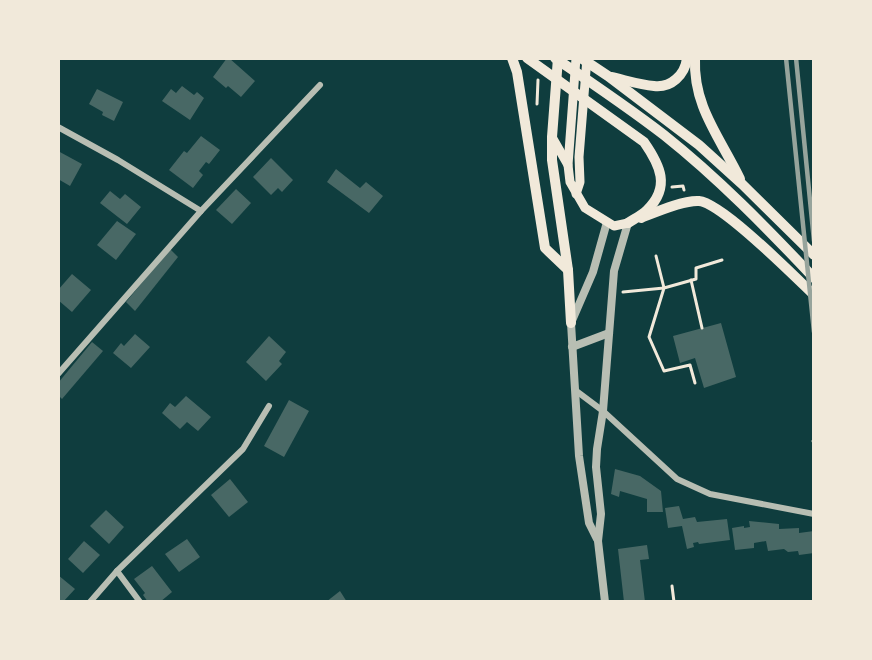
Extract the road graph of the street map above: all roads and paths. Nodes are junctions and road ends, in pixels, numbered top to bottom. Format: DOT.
graph roads {
  1 [pos="512,58"];
  2 [pos="556,58"];
  3 [pos="576,58"];
  4 [pos="581,58"];
  5 [pos="587,58"];
  6 [pos="687,58"];
  7 [pos="695,58"];
  8 [pos="530,60"];
  9 [pos="608,76"];
  10 [pos="320,85"];
  11 [pos="58,127"];
  12 [pos="552,137"];
  13 [pos="568,165"];
  14 [pos="742,184"];
  15 [pos="576,194"];
  16 [pos="201,211"];
  17 [pos="608,222"];
  18 [pos="628,224"];
  19 [pos="813,255"];
  20 [pos="656,256"];
  21 [pos="722,261"];
  22 [pos="568,270"];
  23 [pos="813,278"];
  24 [pos="691,280"];
  25 [pos="664,288"];
  26 [pos="611,293"];
  27 [pos="813,295"];
  28 [pos="571,323"];
  29 [pos="702,328"];
  30 [pos="609,333"];
  31 [pos="572,347"];
  32 [pos="58,374"];
  33 [pos="695,383"];
  34 [pos="575,390"];
  35 [pos="268,406"];
  36 [pos="603,411"];
  37 [pos="813,514"];
  38 [pos="598,541"];
  39 [pos="117,572"];
  40 [pos="672,586"];
  41 [pos="90,602"];
  42 [pos="140,602"];
  43 [pos="605,602"];
  44 [pos="674,602"];
  1 -- 22 [label="main road"];
  2 -- 12 [label="main road"];
  2 -- 23 [label="main road"];
  3 -- 13 [label="main road"];
  4 -- 9 [label="main road"];
  5 -- 15 [label="main road"];
  6 -- 9 [label="main road"];
  7 -- 14 [label="main road"];
  8 -- 18 [label="main road"];
  9 -- 14 [label="main road"];
  10 -- 16 [label="street"];
  11 -- 16 [label="street"];
  12 -- 13 [label="main road"];
  12 -- 22 [label="main road"];
  13 -- 15 [label="main road"];
  14 -- 19 [label="main road"];
  15 -- 17 [label="main road"];
  16 -- 32 [label="street"];
  17 -- 18 [label="main road"];
  17 -- 28 [label="street"];
  18 -- 26 [label="street"];
  18 -- 27 [label="main road"];
  20 -- 25 [label="path"];
  21 -- 24 [label="path"];
  22 -- 28 [label="main road"];
  24 -- 25 [label="path"];
  24 -- 29 [label="path"];
  25 -- 26 [label="path"];
  25 -- 33 [label="path"];
  26 -- 30 [label="street"];
  28 -- 31 [label="street"];
  30 -- 31 [label="street"];
  30 -- 36 [label="street"];
  31 -- 34 [label="street"];
  34 -- 36 [label="street"];
  34 -- 38 [label="street"];
  35 -- 39 [label="street"];
  36 -- 37 [label="street"];
  36 -- 38 [label="street"];
  38 -- 43 [label="street"];
  39 -- 41 [label="street"];
  39 -- 42 [label="street"];
  40 -- 44 [label="path"];
}
